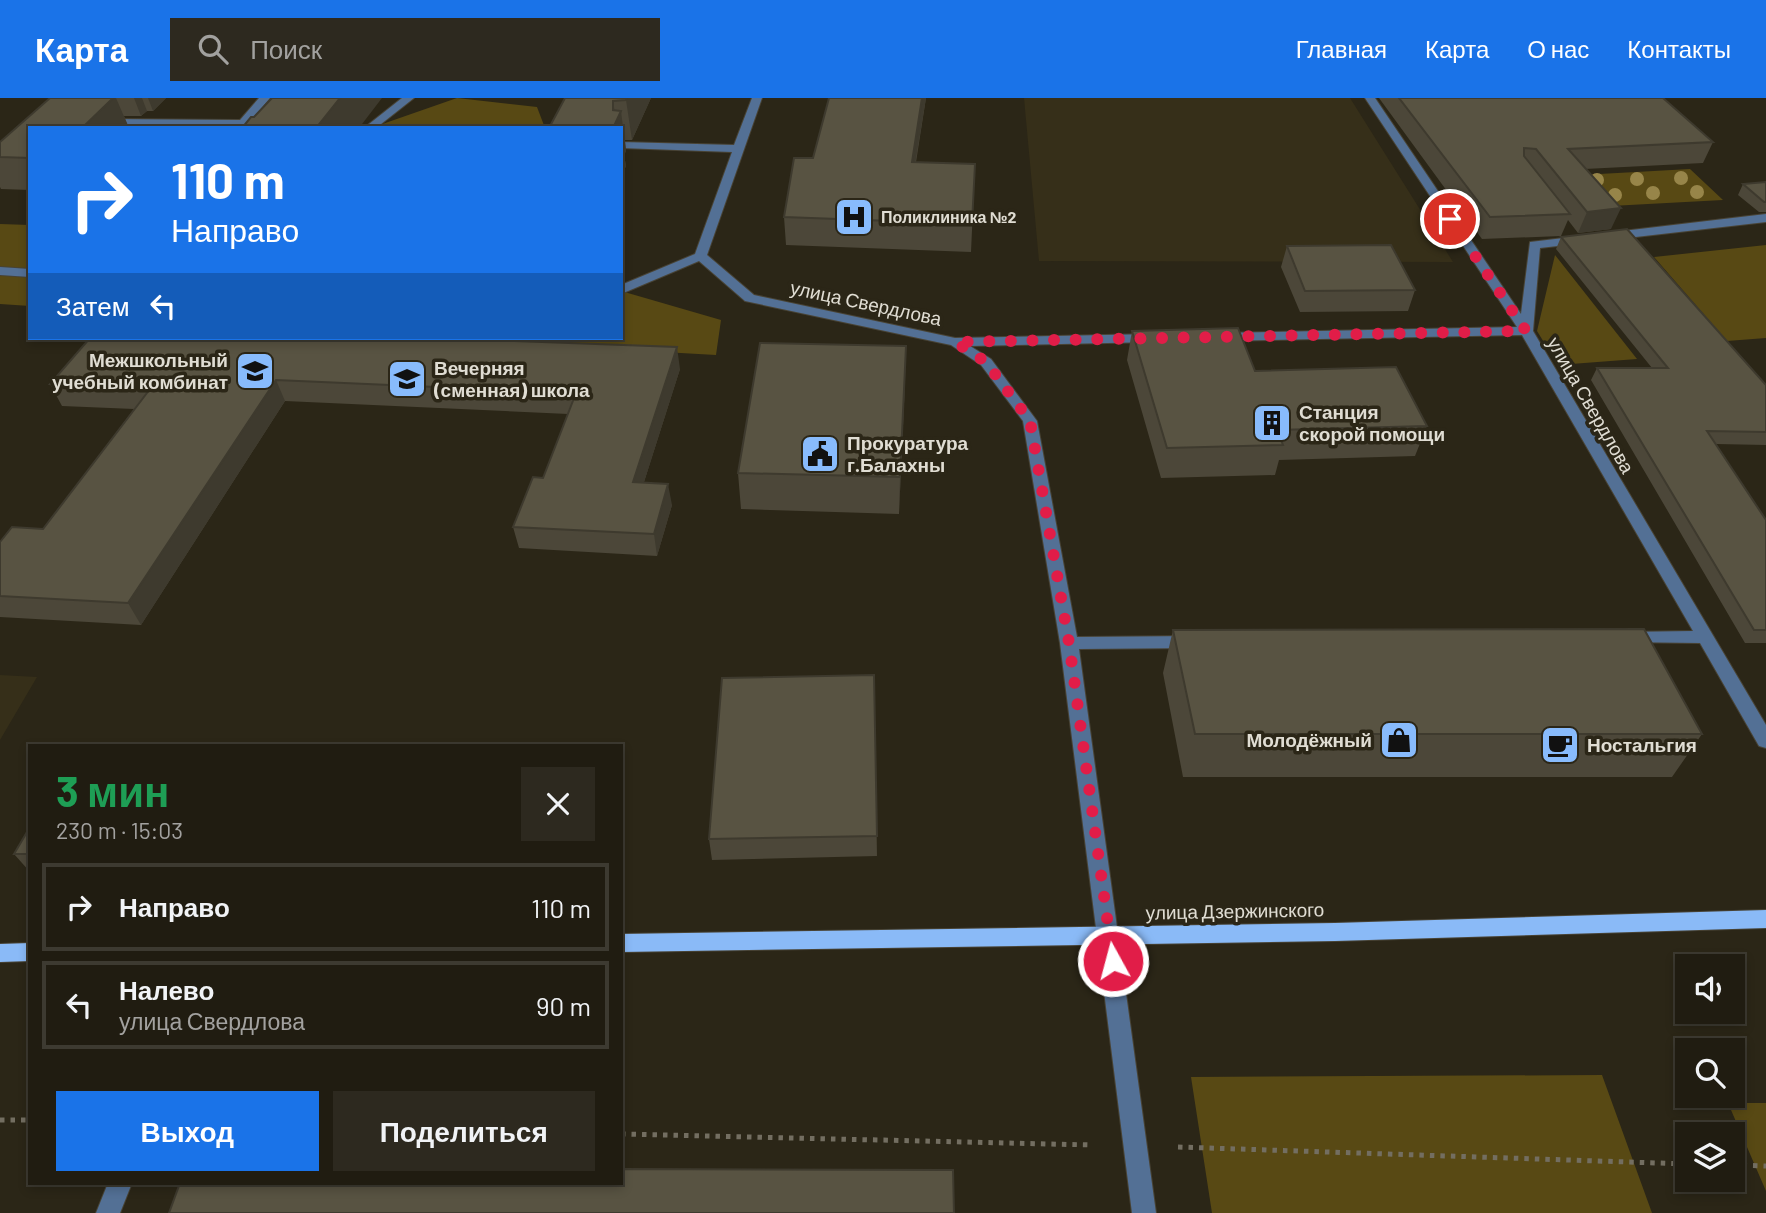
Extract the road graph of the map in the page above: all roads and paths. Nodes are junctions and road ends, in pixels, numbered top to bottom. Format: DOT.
graph roads {
  1 [pos="265,98"];
  2 [pos="409,98"];
  3 [pos="757,98"];
  4 [pos="1370,98"];
  5 [pos="91,121"];
  6 [pos="241,125"];
  7 [pos="372,126"];
  8 [pos="623,145"];
  9 [pos="738,149"];
  10 [pos="1766,218"];
  11 [pos="700,256"];
  12 [pos="0,271"];
  13 [pos="28,273"];
  14 [pos="623,289"];
  15 [pos="1526,331"];
  16 [pos="1205,337"];
  17 [pos="1164,338"];
  18 [pos="955,342"];
  19 [pos="1706,637"];
  20 [pos="1609,638"];
  21 [pos="1208,642"];
  22 [pos="1069,643"];
  23 [pos="1766,741"];
  24 [pos="1766,919"];
  25 [pos="1110,935"];
  26 [pos="623,943"];
  27 [pos="28,952"];
  28 [pos="0,953"];
  29 [pos="0,1119"];
  30 [pos="28,1121"];
  31 [pos="623,1135"];
  32 [pos="1135,1146"];
  33 [pos="1675,1164"];
  34 [pos="1745,1165"];
  35 [pos="1766,1166"];
  36 [pos="119,1185"];
  37 [pos="108,1213"];
  38 [pos="1144,1213"];
  1 -- 6 [label="street"];
  2 -- 7 [label="street"];
  3 -- 9 [label="street"];
  4 -- 15 [label="street, улица Свердлова"];
  5 -- 6 [label="street"];
  8 -- 9 [label="street"];
  9 -- 11 [label="street"];
  10 -- 15 [label="street"];
  11 -- 14 [label="street"];
  11 -- 18 [label="street, улица Свердлова"];
  12 -- 13 [label="street"];
  15 -- 16 [label="street"];
  15 -- 19 [label="street, улица Свердлова"];
  17 -- 18 [label="street"];
  18 -- 22 [label="street, улица Свердлова"];
  19 -- 20 [label="street"];
  19 -- 23 [label="street, улица Свердлова"];
  21 -- 22 [label="street"];
  22 -- 25 [label="street, улица Свердлова"];
  24 -- 25 [label="main road, улица Дзержинского"];
  25 -- 26 [label="main road, улица Дзержинского"];
  25 -- 32 [label="street, улица Свердлова"];
  27 -- 28 [label="main road"];
  29 -- 30 [label="path"];
  31 -- 32 [label="path"];
  32 -- 33 [label="path"];
  32 -- 38 [label="street, улица Свердлова"];
  34 -- 35 [label="path"];
  36 -- 37 [label="street"];
}
